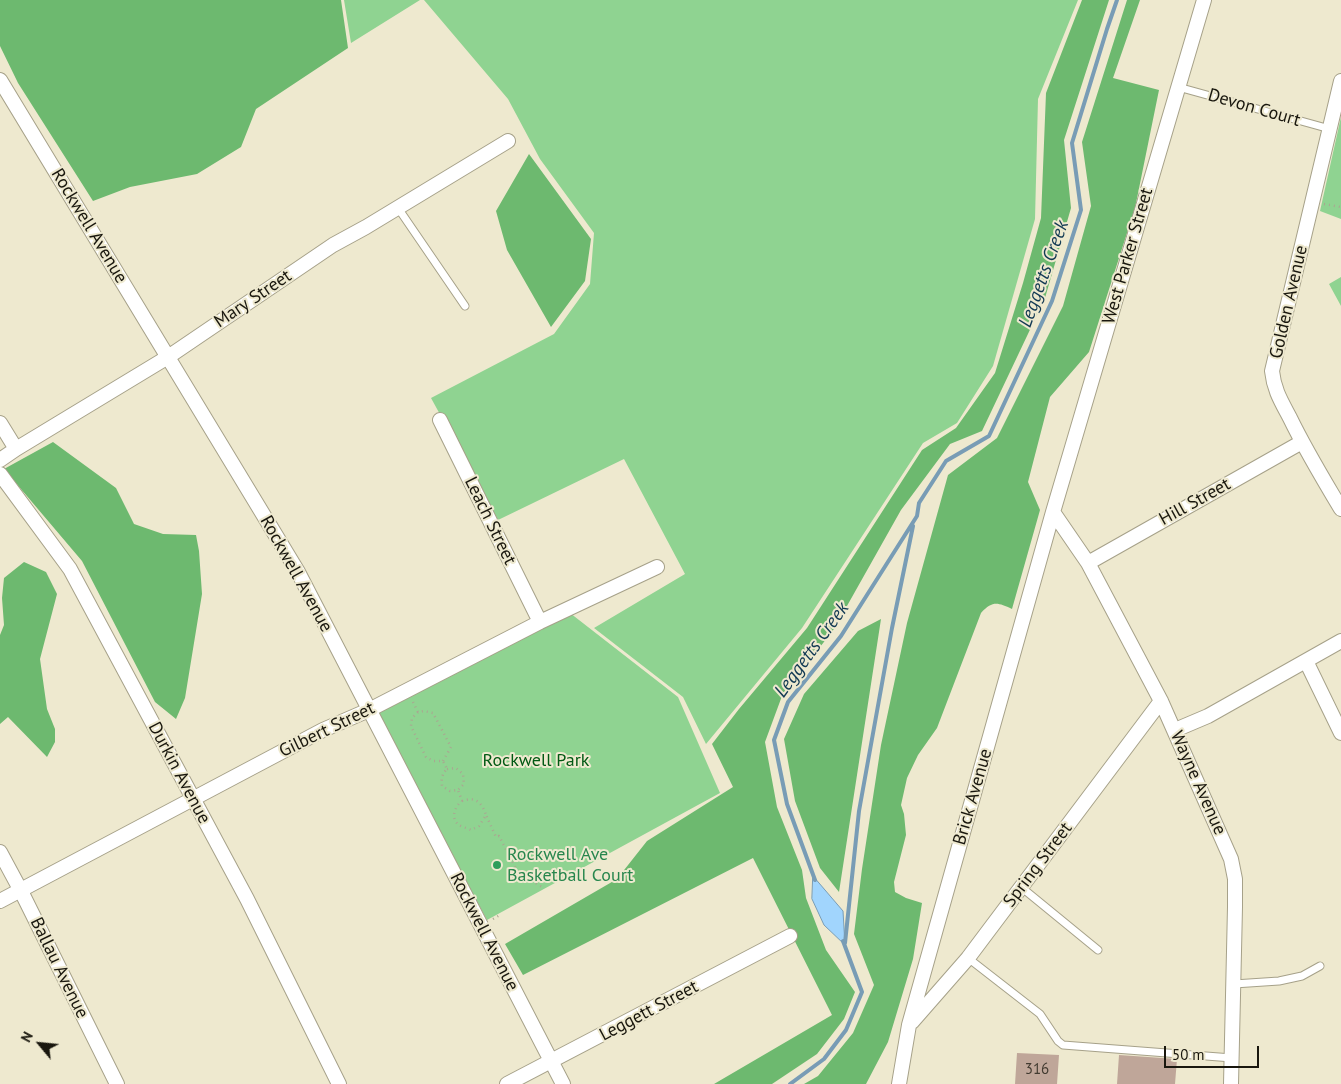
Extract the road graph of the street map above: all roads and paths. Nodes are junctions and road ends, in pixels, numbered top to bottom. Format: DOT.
graph roads {
  1 [pos="1204,0"];
  2 [pos="1341,81"];
  3 [pos="1,83"];
  4 [pos="1178,86"];
  5 [pos="1330,129"];
  6 [pos="508,141"];
  7 [pos="1317,202"];
  8 [pos="1341,207"];
  9 [pos="398,208"];
  10 [pos="465,306"];
  11 [pos="168,357"];
  12 [pos="440,420"];
  13 [pos="0,422"];
  14 [pos="1302,442"];
  15 [pos="16,449"];
  16 [pos="0,460"];
  17 [pos="0,474"];
  18 [pos="1341,509"];
  19 [pos="1053,512"];
  20 [pos="1088,563"];
  21 [pos="657,567"];
  22 [pos="540,622"];
  23 [pos="1341,642"];
  24 [pos="1306,661"];
  25 [pos="1161,701"];
  26 [pos="412,702"];
  27 [pos="369,710"];
  28 [pos="418,712"];
  29 [pos="1175,730"];
  30 [pos="1341,733"];
  31 [pos="443,761"];
  32 [pos="447,769"];
  33 [pos="458,790"];
  34 [pos="194,799"];
  35 [pos="462,801"];
  36 [pos="486,815"];
  37 [pos="0,852"];
  38 [pos="1021,887"];
  39 [pos="544,888"];
  40 [pos="21,891"];
  41 [pos="0,901"];
  42 [pos="790,936"];
  43 [pos="1098,950"];
  44 [pos="968,958"];
  45 [pos="1320,966"];
  46 [pos="1234,984"];
  47 [pos="909,1025"];
  48 [pos="1232,1058"];
  49 [pos="551,1062"];
  50 [pos="117,1084"];
  51 [pos="339,1084"];
  52 [pos="507,1084"];
  53 [pos="562,1084"];
  54 [pos="899,1084"];
  55 [pos="1231,1084"];
  1 -- 4 [label="street, West Parker Street"];
  2 -- 5 [label="street, Golden Avenue"];
  3 -- 11 [label="street, Rockwell Avenue"];
  4 -- 5 [label="lane, Devon Court"];
  4 -- 19 [label="street, West Parker Street"];
  5 -- 14 [label="street, Golden Avenue"];
  6 -- 9 [label="street, Mary Street"];
  7 -- 8 [label="path"];
  9 -- 10 [label="lane"];
  9 -- 11 [label="street, Mary Street"];
  11 -- 15 [label="street, Mary Street"];
  11 -- 27 [label="street, Rockwell Avenue"];
  12 -- 22 [label="street, Leach Street"];
  13 -- 15 [label="street"];
  14 -- 18 [label="street, Golden Avenue"];
  14 -- 20 [label="street, Hill Street"];
  15 -- 16 [label="street, Mary Street"];
  17 -- 34 [label="street, Durkin Avenue"];
  19 -- 20 [label="street, Wayne Avenue"];
  19 -- 47 [label="street, Brick Avenue"];
  20 -- 25 [label="street, Wayne Avenue"];
  21 -- 22 [label="street, Gilbert Street"];
  22 -- 27 [label="street, Gilbert Street"];
  23 -- 24 [label="street"];
  24 -- 29 [label="street"];
  24 -- 30 [label="street"];
  25 -- 29 [label="street, Wayne Avenue"];
  25 -- 38 [label="street, Spring Street"];
  26 -- 28 [label="path"];
  27 -- 34 [label="street, Gilbert Street"];
  27 -- 49 [label="street, Rockwell Avenue"];
  28 -- 31 [label="path"];
  28 -- 31 [label="path"];
  29 -- 46 [label="street, Wayne Avenue"];
  31 -- 32 [label="path"];
  32 -- 33 [label="path"];
  32 -- 33 [label="path"];
  33 -- 35 [label="path"];
  34 -- 40 [label="street, Gilbert Street"];
  34 -- 51 [label="street, Durkin Avenue"];
  35 -- 36 [label="path"];
  35 -- 36 [label="path"];
  36 -- 39 [label="path"];
  37 -- 40 [label="street, Ballau Avenue"];
  38 -- 43 [label="lane"];
  38 -- 44 [label="street, Spring Street"];
  40 -- 41 [label="street, Gilbert Street"];
  40 -- 50 [label="street, Ballau Avenue"];
  42 -- 49 [label="street, Leggett Street"];
  44 -- 47 [label="street, Spring Street"];
  44 -- 48 [label="lane"];
  45 -- 46 [label="lane"];
  46 -- 48 [label="street, Wayne Avenue"];
  47 -- 54 [label="street, Brick Avenue"];
  48 -- 55 [label="street, Wayne Avenue"];
  49 -- 52 [label="street, Leggett Street"];
  49 -- 53 [label="street, Rockwell Avenue"];
}
